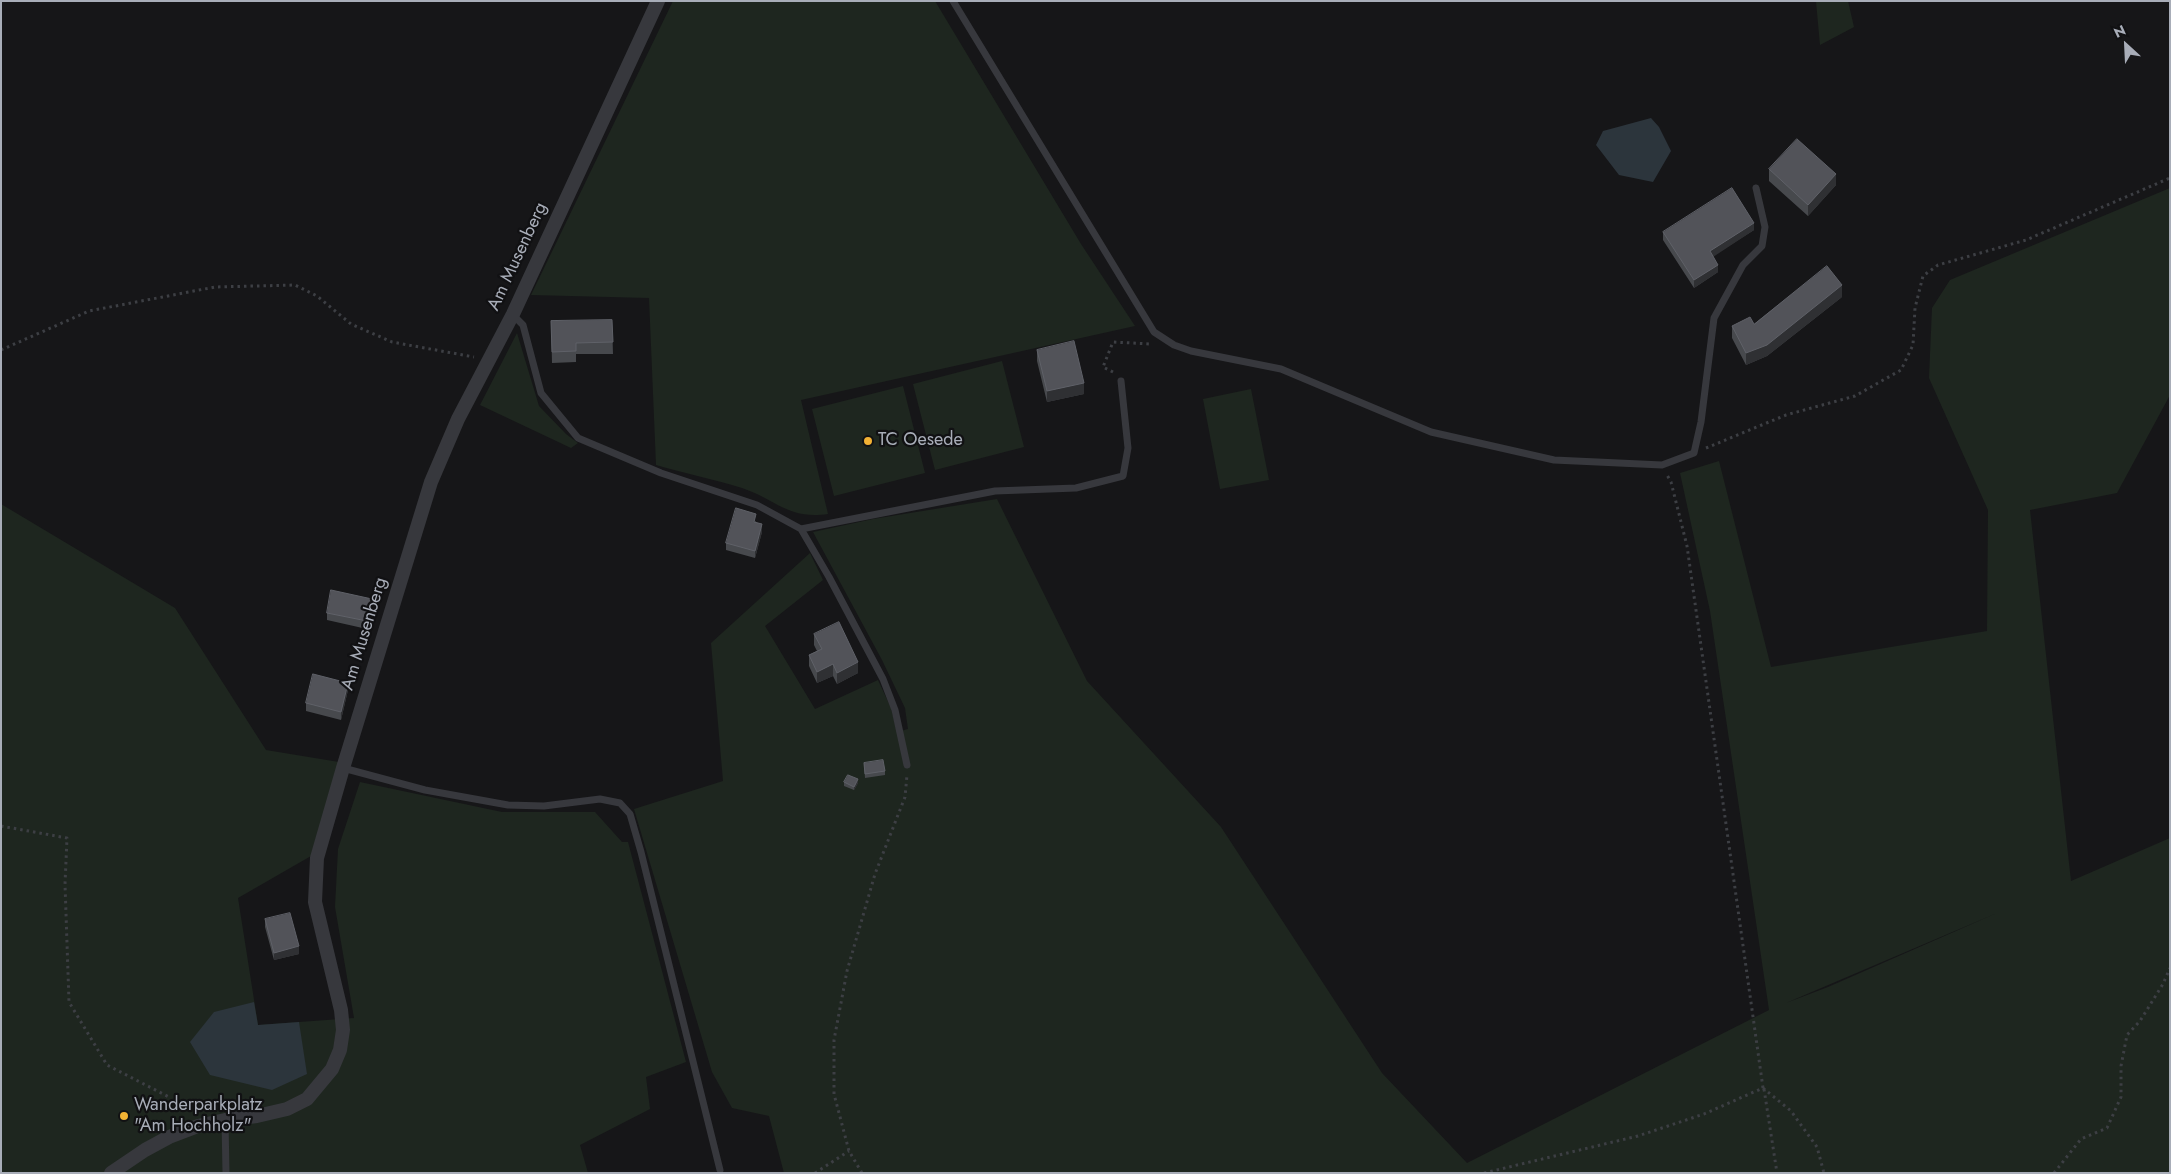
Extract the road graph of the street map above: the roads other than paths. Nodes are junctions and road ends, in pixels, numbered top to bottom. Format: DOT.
graph roads {
  1 [pos="658,1"];
  2 [pos="953,1"];
  3 [pos="1756,188"];
  4 [pos="513,314"];
  5 [pos="1121,381"];
  6 [pos="801,529"];
  7 [pos="907,765"];
  8 [pos="343,768"];
  9 [pos="225,1120"];
  10 [pos="720,1170"];
  11 [pos="111,1173"];
  12 [pos="226,1173"];
  1 -- 4 [label="street, Am Musenberg"];
  2 -- 3 [label="lane"];
  4 -- 6 [label="lane"];
  4 -- 8 [label="street, Am Musenberg"];
  5 -- 6 [label="lane"];
  6 -- 7 [label="lane"];
  8 -- 9 [label="street, Am Musenberg"];
  8 -- 10 [label="lane"];
  9 -- 11 [label="street, Am Musenberg"];
  9 -- 12 [label="lane"];
}
